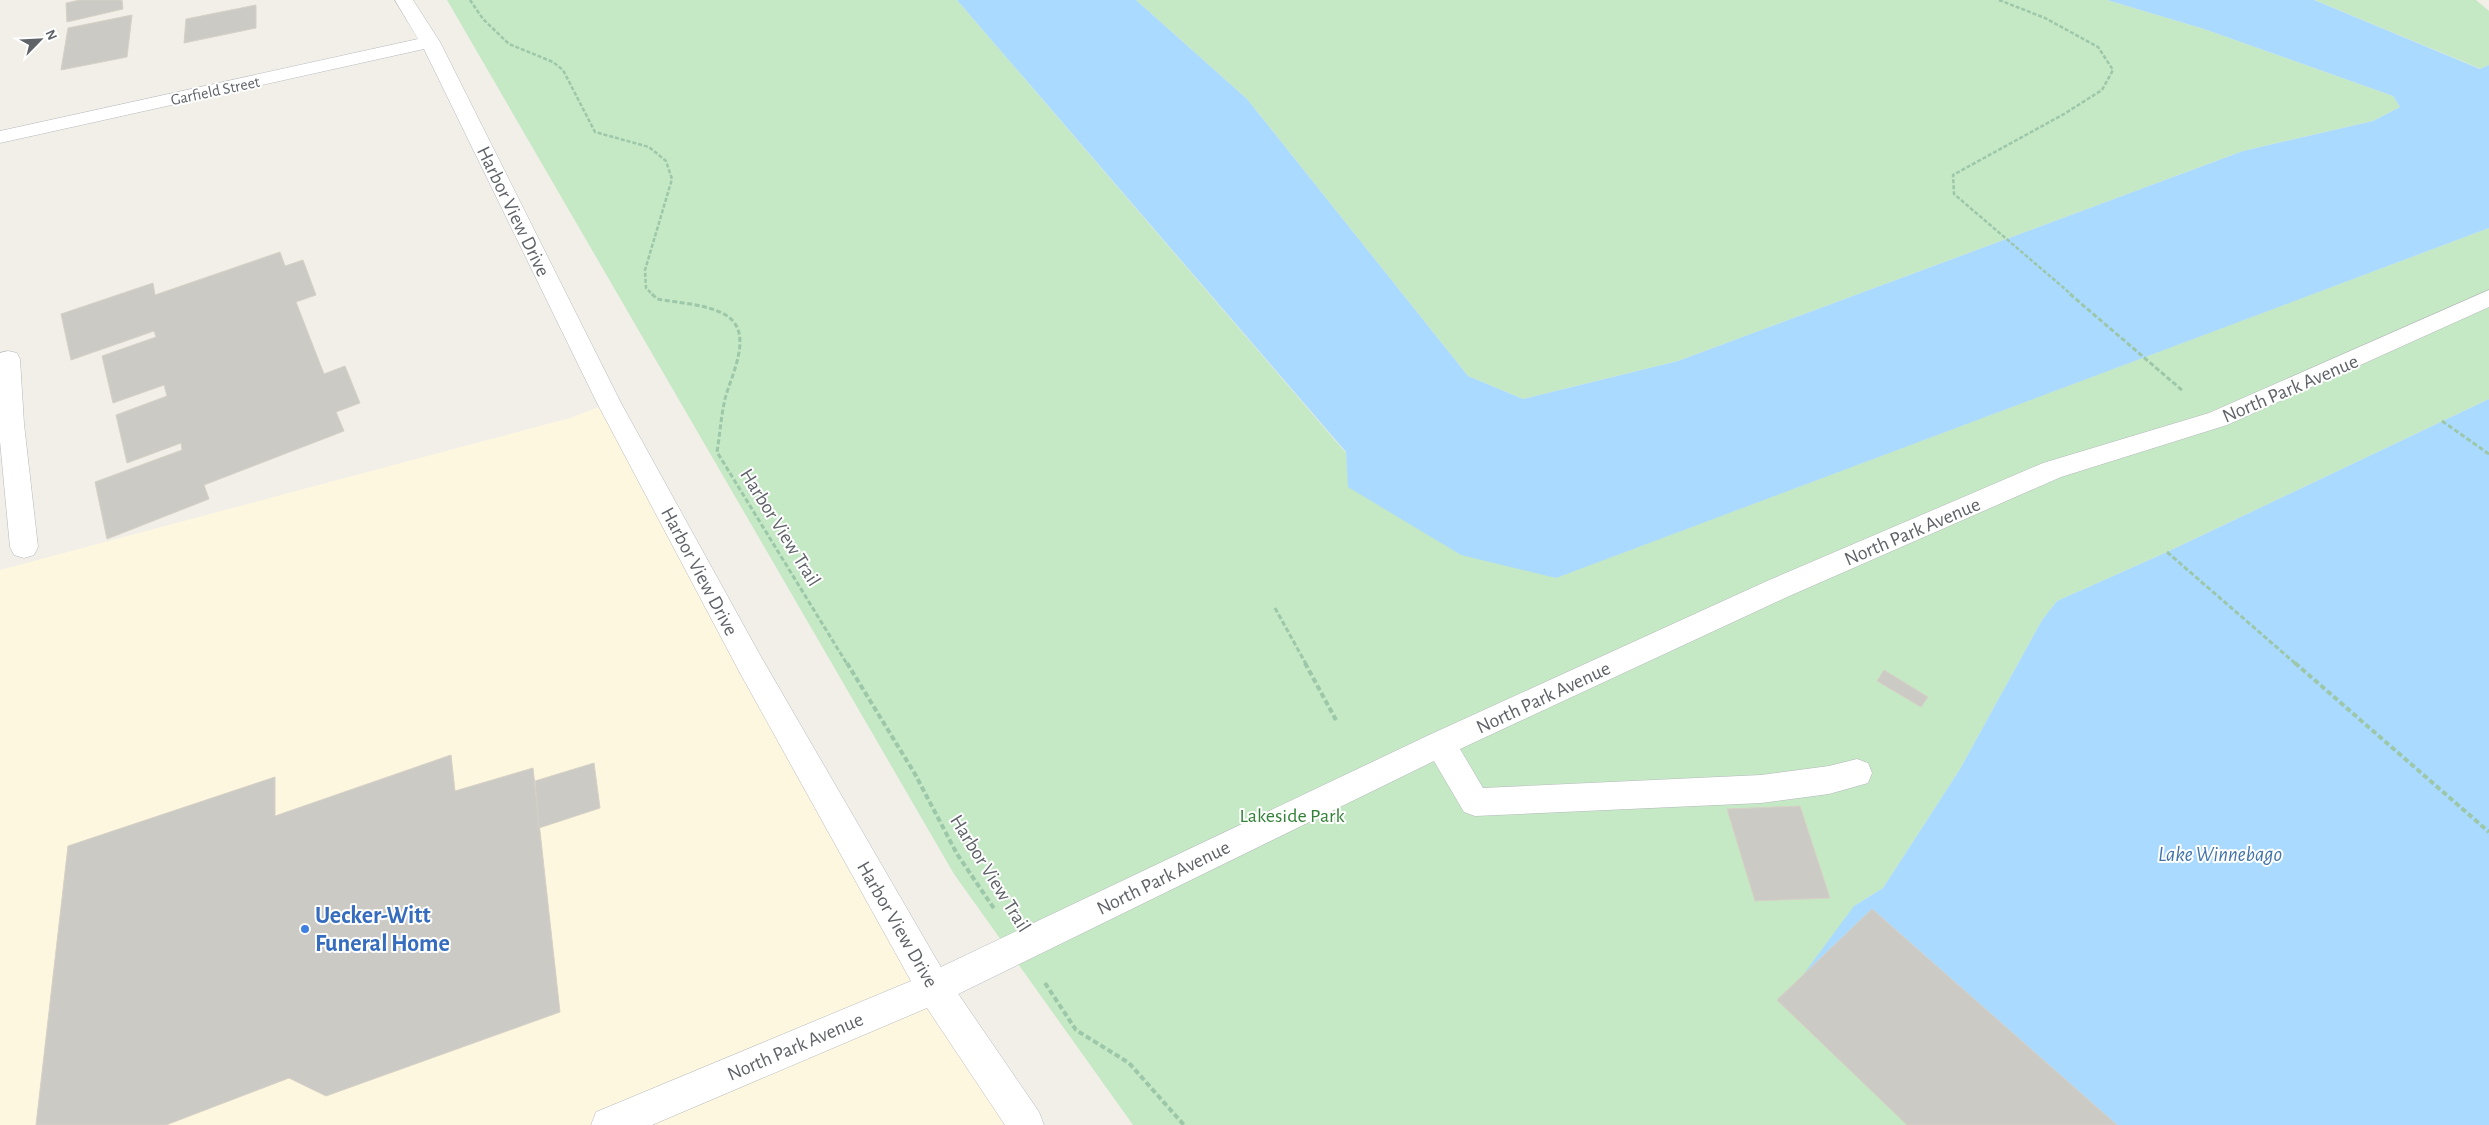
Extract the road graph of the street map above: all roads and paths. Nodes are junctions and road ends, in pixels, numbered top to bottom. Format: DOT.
graph roads {
  1 [pos="404,0"];
  2 [pos="470,0"];
  3 [pos="1998,0"];
  4 [pos="430,42"];
  5 [pos="0,137"];
  6 [pos="2489,298"];
  7 [pos="8,358"];
  8 [pos="2159,372"];
  9 [pos="2442,420"];
  10 [pos="6,426"];
  11 [pos="2489,454"];
  12 [pos="24,547"];
  13 [pos="2166,552"];
  14 [pos="1275,608"];
  15 [pos="1336,720"];
  16 [pos="1440,744"];
  17 [pos="1857,773"];
  18 [pos="2489,832"];
  19 [pos="1020,946"];
  20 [pos="934,988"];
  21 [pos="609,1125"];
  22 [pos="1026,1125"];
  23 [pos="1184,1125"];
  1 -- 4 [label="street, Harbor View Drive"];
  2 -- 19 [label="path, Harbor View Trail"];
  3 -- 8 [label="path"];
  4 -- 5 [label="street, Garfield Street"];
  4 -- 20 [label="street, Harbor View Drive"];
  6 -- 16 [label="street, North Park Avenue"];
  7 -- 10 [label="street"];
  9 -- 11 [label="path"];
  10 -- 12 [label="street"];
  13 -- 18 [label="path"];
  14 -- 15 [label="path"];
  16 -- 17 [label="street"];
  16 -- 19 [label="street, North Park Avenue"];
  19 -- 20 [label="street, North Park Avenue"];
  19 -- 23 [label="path, Harbor View Trail"];
  20 -- 21 [label="street, North Park Avenue"];
  20 -- 22 [label="street, Harbor View Drive"];
}
